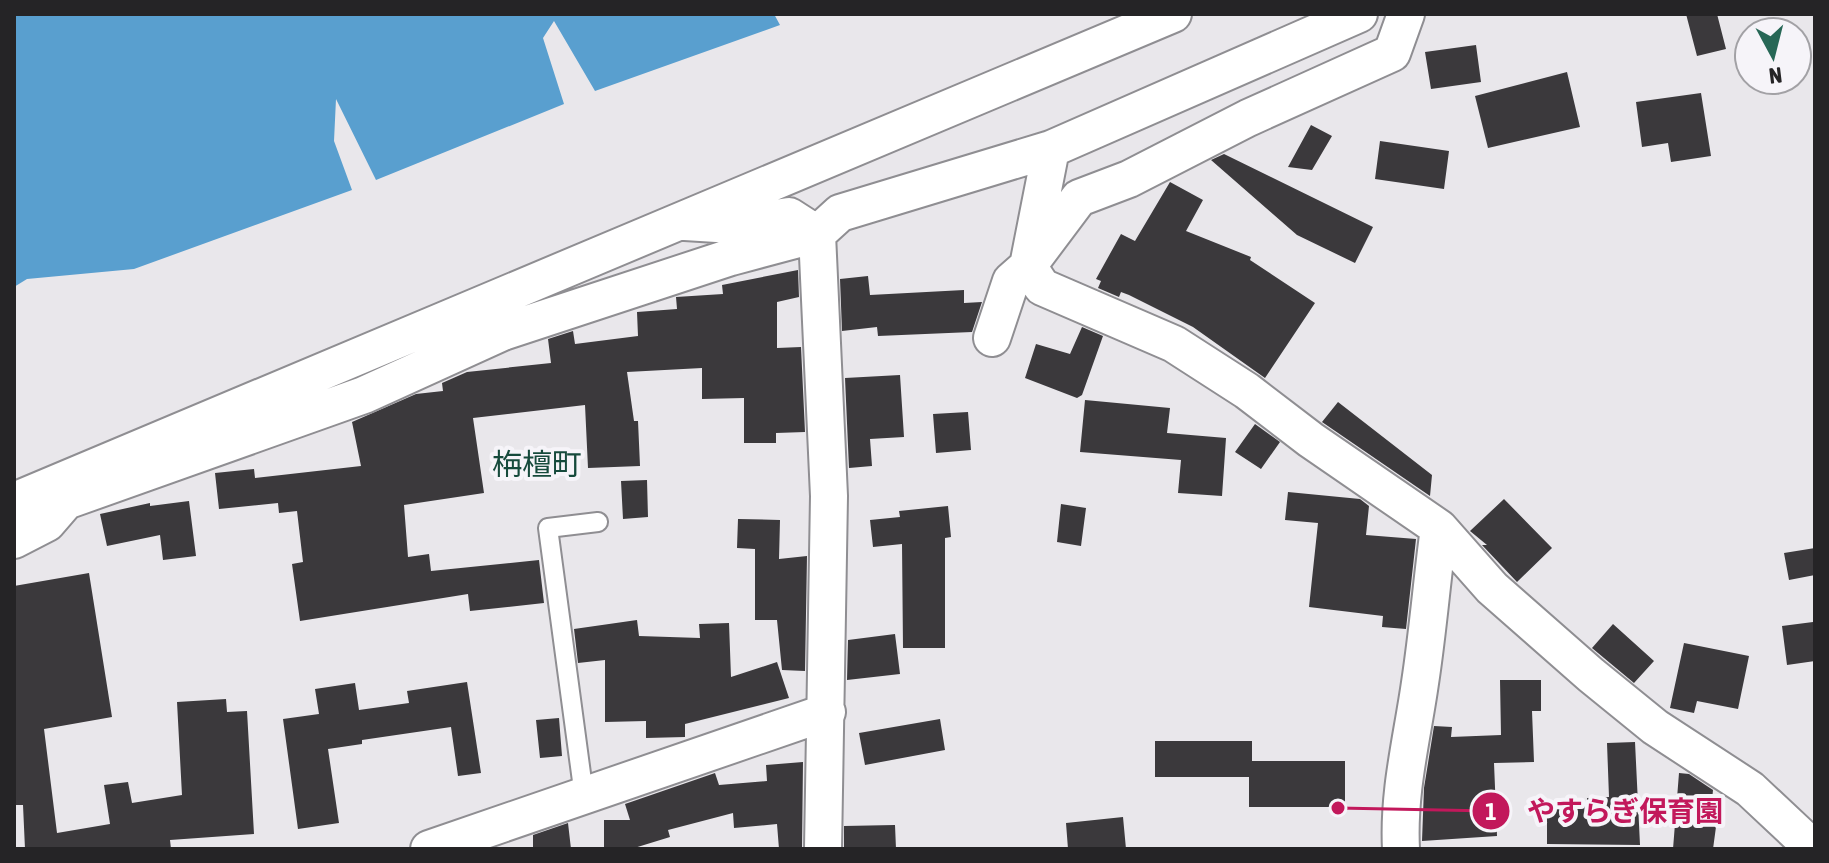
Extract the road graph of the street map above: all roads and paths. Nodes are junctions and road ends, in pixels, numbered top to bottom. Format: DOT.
graph roads {
  1 [pos="1173,14"];
  2 [pos="1359,14"];
  3 [pos="1406,14"];
  4 [pos="1049,161"];
  5 [pos="1129,179"];
  6 [pos="691,222"];
  7 [pos="817,234"];
  8 [pos="1028,266"];
  9 [pos="584,306"];
  10 [pos="992,338"];
  11 [pos="14,501"];
  12 [pos="598,522"];
  13 [pos="1439,528"];
  14 [pos="14,540"];
  15 [pos="827,712"];
  16 [pos="584,796"];
  17 [pos="429,849"];
  18 [pos="823,849"];
  19 [pos="1401,849"];
  20 [pos="1814,849"];
  1 -- 6 [label="street"];
  2 -- 4 [label="street"];
  3 -- 5 [label="street"];
  4 -- 5 [label="street"];
  4 -- 7 [label="street"];
  4 -- 8 [label="street"];
  5 -- 8 [label="street"];
  6 -- 7 [label="street"];
  6 -- 9 [label="street"];
  6 -- 11 [label="street"];
  7 -- 9 [label="street"];
  7 -- 15 [label="street"];
  8 -- 10 [label="street"];
  8 -- 13 [label="street"];
  9 -- 14 [label="street"];
  12 -- 16 [label="lane"];
  13 -- 19 [label="street"];
  13 -- 20 [label="street"];
  15 -- 16 [label="street"];
  15 -- 18 [label="street"];
  16 -- 17 [label="street"];
}
